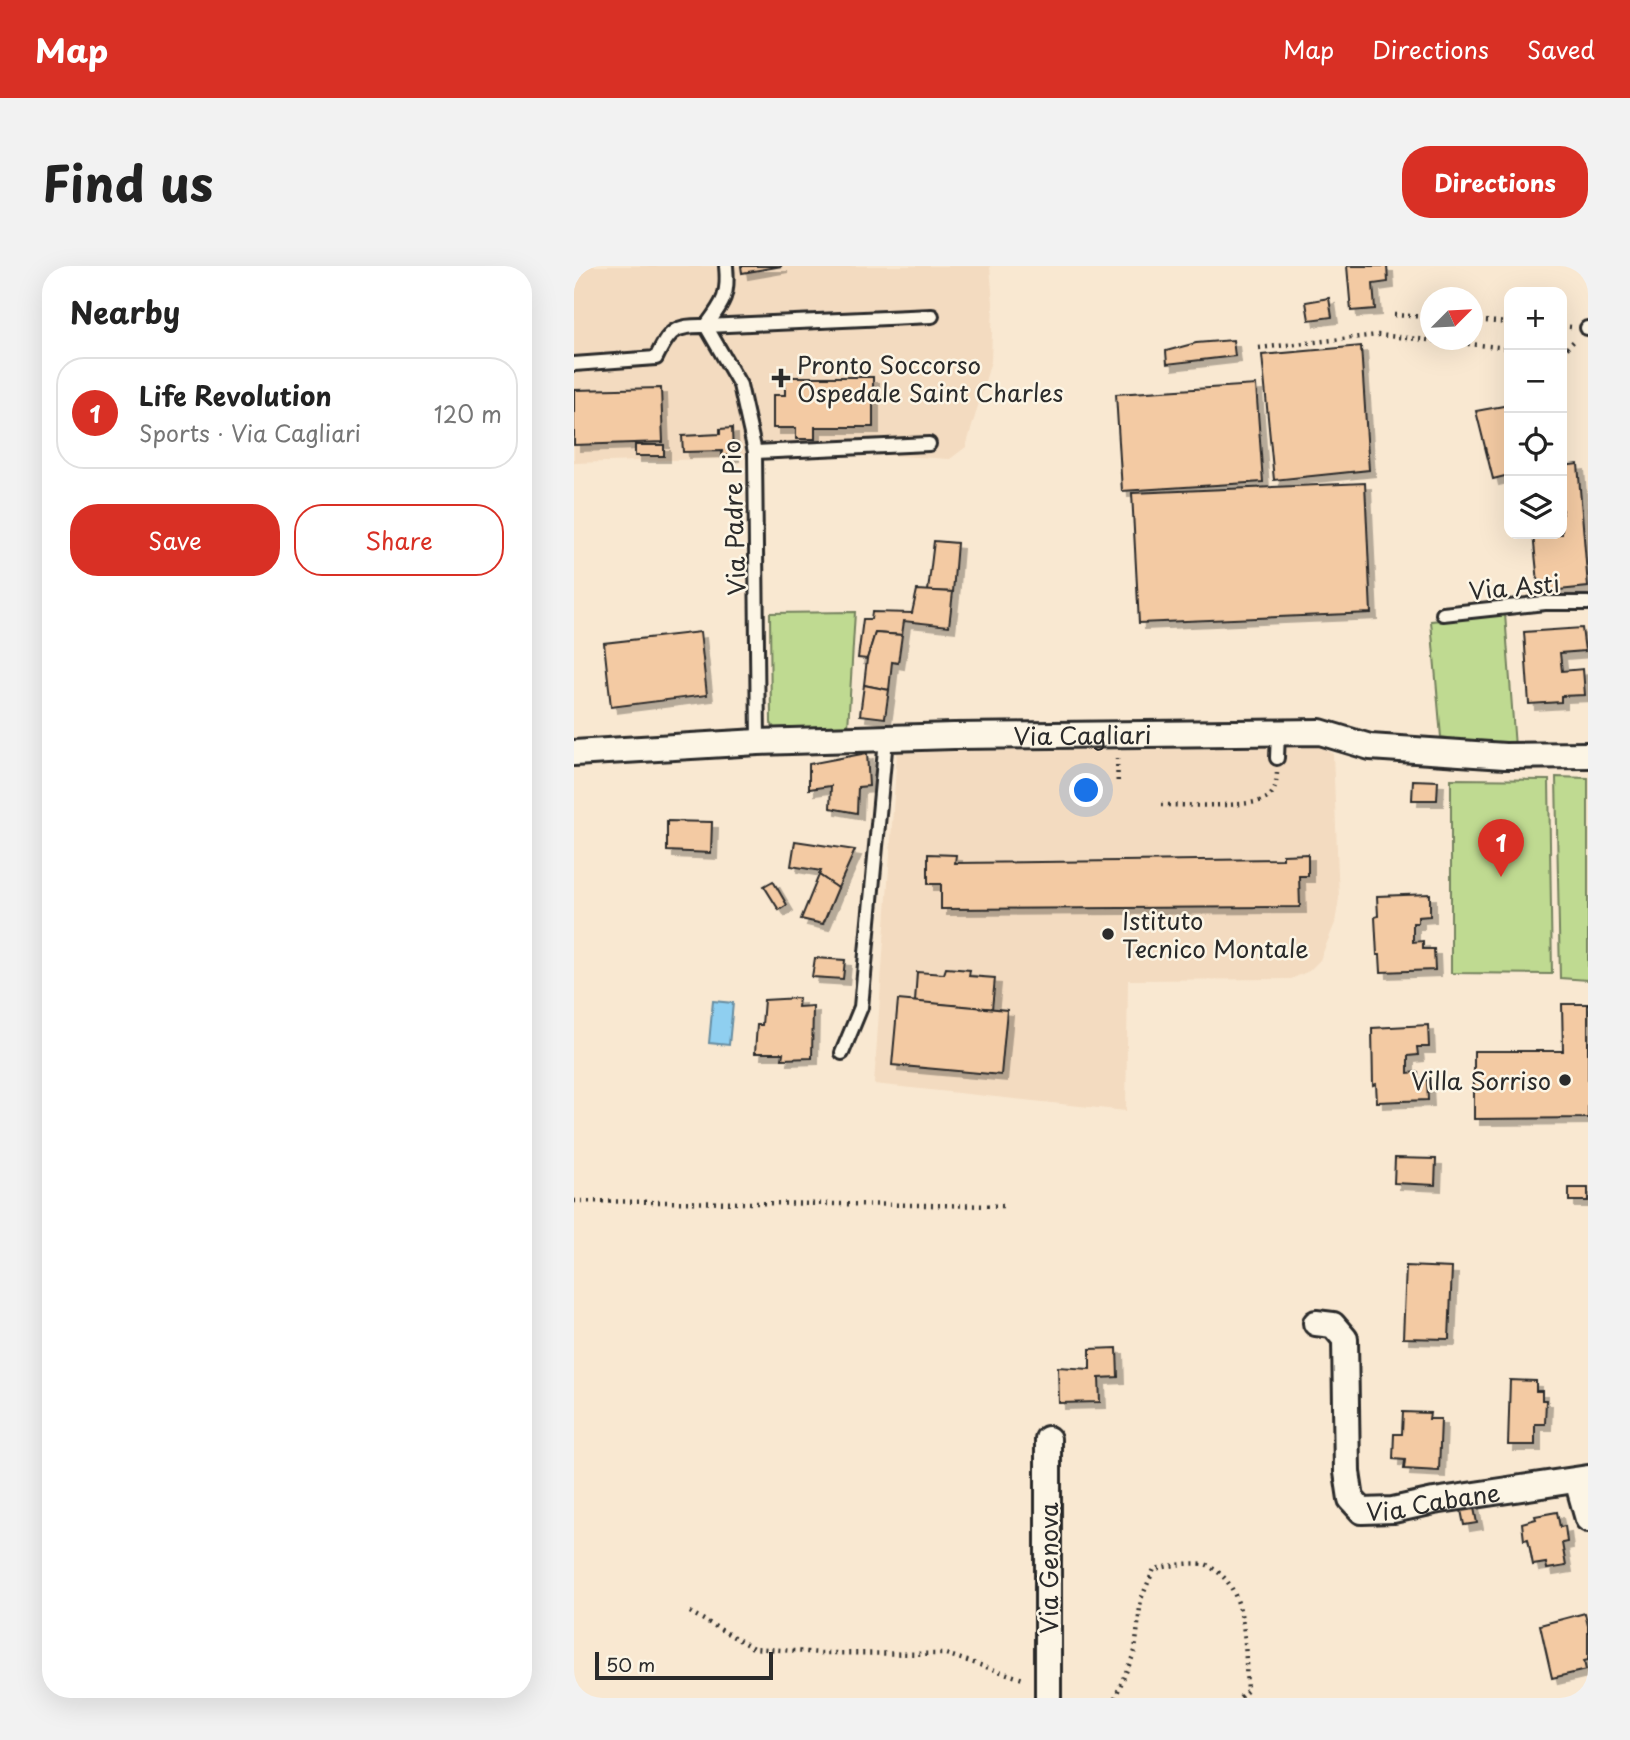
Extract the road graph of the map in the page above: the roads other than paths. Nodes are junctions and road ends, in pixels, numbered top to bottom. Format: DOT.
graph roads {
  1 [pos="726,266"];
  2 [pos="932,316"];
  3 [pos="706,326"];
  4 [pos="574,365"];
  5 [pos="929,444"];
  6 [pos="755,452"];
  7 [pos="1588,603"];
  8 [pos="1443,614"];
  9 [pos="1278,733"];
  10 [pos="886,739"];
  11 [pos="758,742"];
  12 [pos="574,753"];
  13 [pos="1588,755"];
  14 [pos="1277,758"];
  15 [pos="842,1053"];
  16 [pos="1316,1323"];
  17 [pos="1048,1438"];
  18 [pos="1582,1479"];
  19 [pos="1588,1519"];
  20 [pos="1048,1692"];
  1 -- 3 [label="lane"];
  2 -- 3 [label="lane"];
  3 -- 4 [label="lane"];
  3 -- 6 [label="lane, Via Padre Pio"];
  5 -- 6 [label="lane"];
  6 -- 11 [label="lane, Via Padre Pio"];
  7 -- 8 [label="lane, Via Asti"];
  9 -- 10 [label="street, Via Cagliari"];
  9 -- 13 [label="street, Via Cagliari"];
  9 -- 14 [label="lane"];
  10 -- 11 [label="street, Via Cagliari"];
  10 -- 15 [label="lane"];
  11 -- 12 [label="street, Via Cagliari"];
  16 -- 18 [label="street, Via Cabane"];
  17 -- 20 [label="street, Via Genova"];
  18 -- 19 [label="street"];
}
